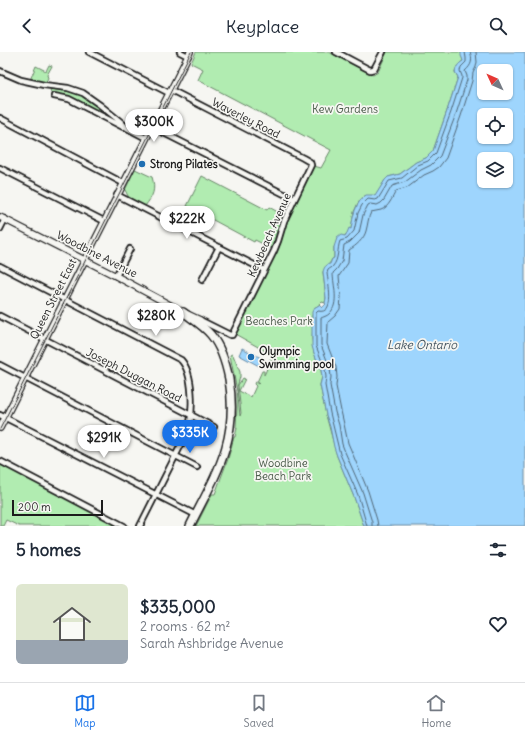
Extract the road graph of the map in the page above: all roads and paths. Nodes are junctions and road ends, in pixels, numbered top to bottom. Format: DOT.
graph roads {
  1 [pos="89,52"];
  2 [pos="180,52"];
  3 [pos="336,52"];
  4 [pos="383,52"];
  5 [pos="189,54"];
  6 [pos="0,71"];
  7 [pos="170,91"];
  8 [pos="54,96"];
  9 [pos="0,118"];
  10 [pos="152,127"];
  11 [pos="127,128"];
  12 [pos="146,138"];
  13 [pos="311,165"];
  14 [pos="0,168"];
  15 [pos="124,183"];
  16 [pos="117,195"];
  17 [pos="294,199"];
  18 [pos="3,218"];
  19 [pos="104,221"];
  20 [pos="0,229"];
  21 [pos="219,247"];
  22 [pos="130,249"];
  23 [pos="84,260"];
  24 [pos="0,266"];
  25 [pos="264,270"];
  26 [pos="116,276"];
  27 [pos="202,280"];
  28 [pos="65,299"];
  29 [pos="183,312"];
  30 [pos="0,316"];
  31 [pos="202,323"];
  32 [pos="232,335"];
  33 [pos="45,339"];
  34 [pos="0,365"];
  35 [pos="25,378"];
  36 [pos="191,414"];
  37 [pos="3,416"];
  38 [pos="214,427"];
  39 [pos="0,428"];
  40 [pos="175,456"];
  41 [pos="0,461"];
  42 [pos="197,467"];
  43 [pos="156,495"];
  44 [pos="196,516"];
  45 [pos="124,526"];
  46 [pos="140,526"];
  47 [pos="190,526"];
  48 [pos="195,526"];
  1 -- 7 [label="street, Waverley Road"];
  2 -- 5 [label="street"];
  3 -- 4 [label="street"];
  5 -- 7 [label="main road, Queen Street East"];
  6 -- 11 [label="street"];
  7 -- 10 [label="main road, Queen Street East"];
  7 -- 13 [label="street, Waverley Road"];
  8 -- 11 [label="street"];
  9 -- 15 [label="street"];
  10 -- 12 [label="main road, Queen Street East"];
  10 -- 17 [label="street"];
  11 -- 12 [label="street"];
  12 -- 15 [label="main road, Queen Street East"];
  13 -- 17 [label="street, Kewbeach Avenue"];
  14 -- 19 [label="street"];
  15 -- 16 [label="main road, Queen Street East"];
  16 -- 19 [label="main road, Queen Street East"];
  16 -- 21 [label="street"];
  17 -- 25 [label="street, Kewbeach Avenue"];
  18 -- 20 [label="street"];
  18 -- 23 [label="main road, Woodbine Avenue"];
  19 -- 23 [label="main road, Queen Street East"];
  21 -- 25 [label="street"];
  21 -- 27 [label="street"];
  22 -- 26 [label="street"];
  23 -- 26 [label="main road, Woodbine Avenue"];
  23 -- 28 [label="main road, Queen Street East"];
  24 -- 28 [label="street"];
  25 -- 32 [label="street, Kewbeach Avenue"];
  26 -- 29 [label="main road, Woodbine Avenue"];
  28 -- 33 [label="main road, Queen Street East"];
  28 -- 36 [label="street"];
  29 -- 31 [label="highway, Woodbine Avenue"];
  30 -- 33 [label="street, Joseph Duggan Road"];
  31 -- 32 [label="street, Woodbine Avenue"];
  31 -- 44 [label="highway"];
  31 -- 48 [label="highway"];
  33 -- 35 [label="main road, Queen Street East"];
  33 -- 36 [label="street, Joseph Duggan Road"];
  34 -- 35 [label="street"];
  35 -- 37 [label="main road, Queen Street East"];
  35 -- 40 [label="street"];
  36 -- 38 [label="street, Joseph Duggan Road"];
  36 -- 40 [label="street"];
  37 -- 39 [label="main road, Queen Street East"];
  37 -- 43 [label="street"];
  40 -- 42 [label="street"];
  40 -- 43 [label="street"];
  41 -- 45 [label="street"];
  43 -- 44 [label="street"];
  43 -- 46 [label="street"];
  44 -- 47 [label="highway"];
}
